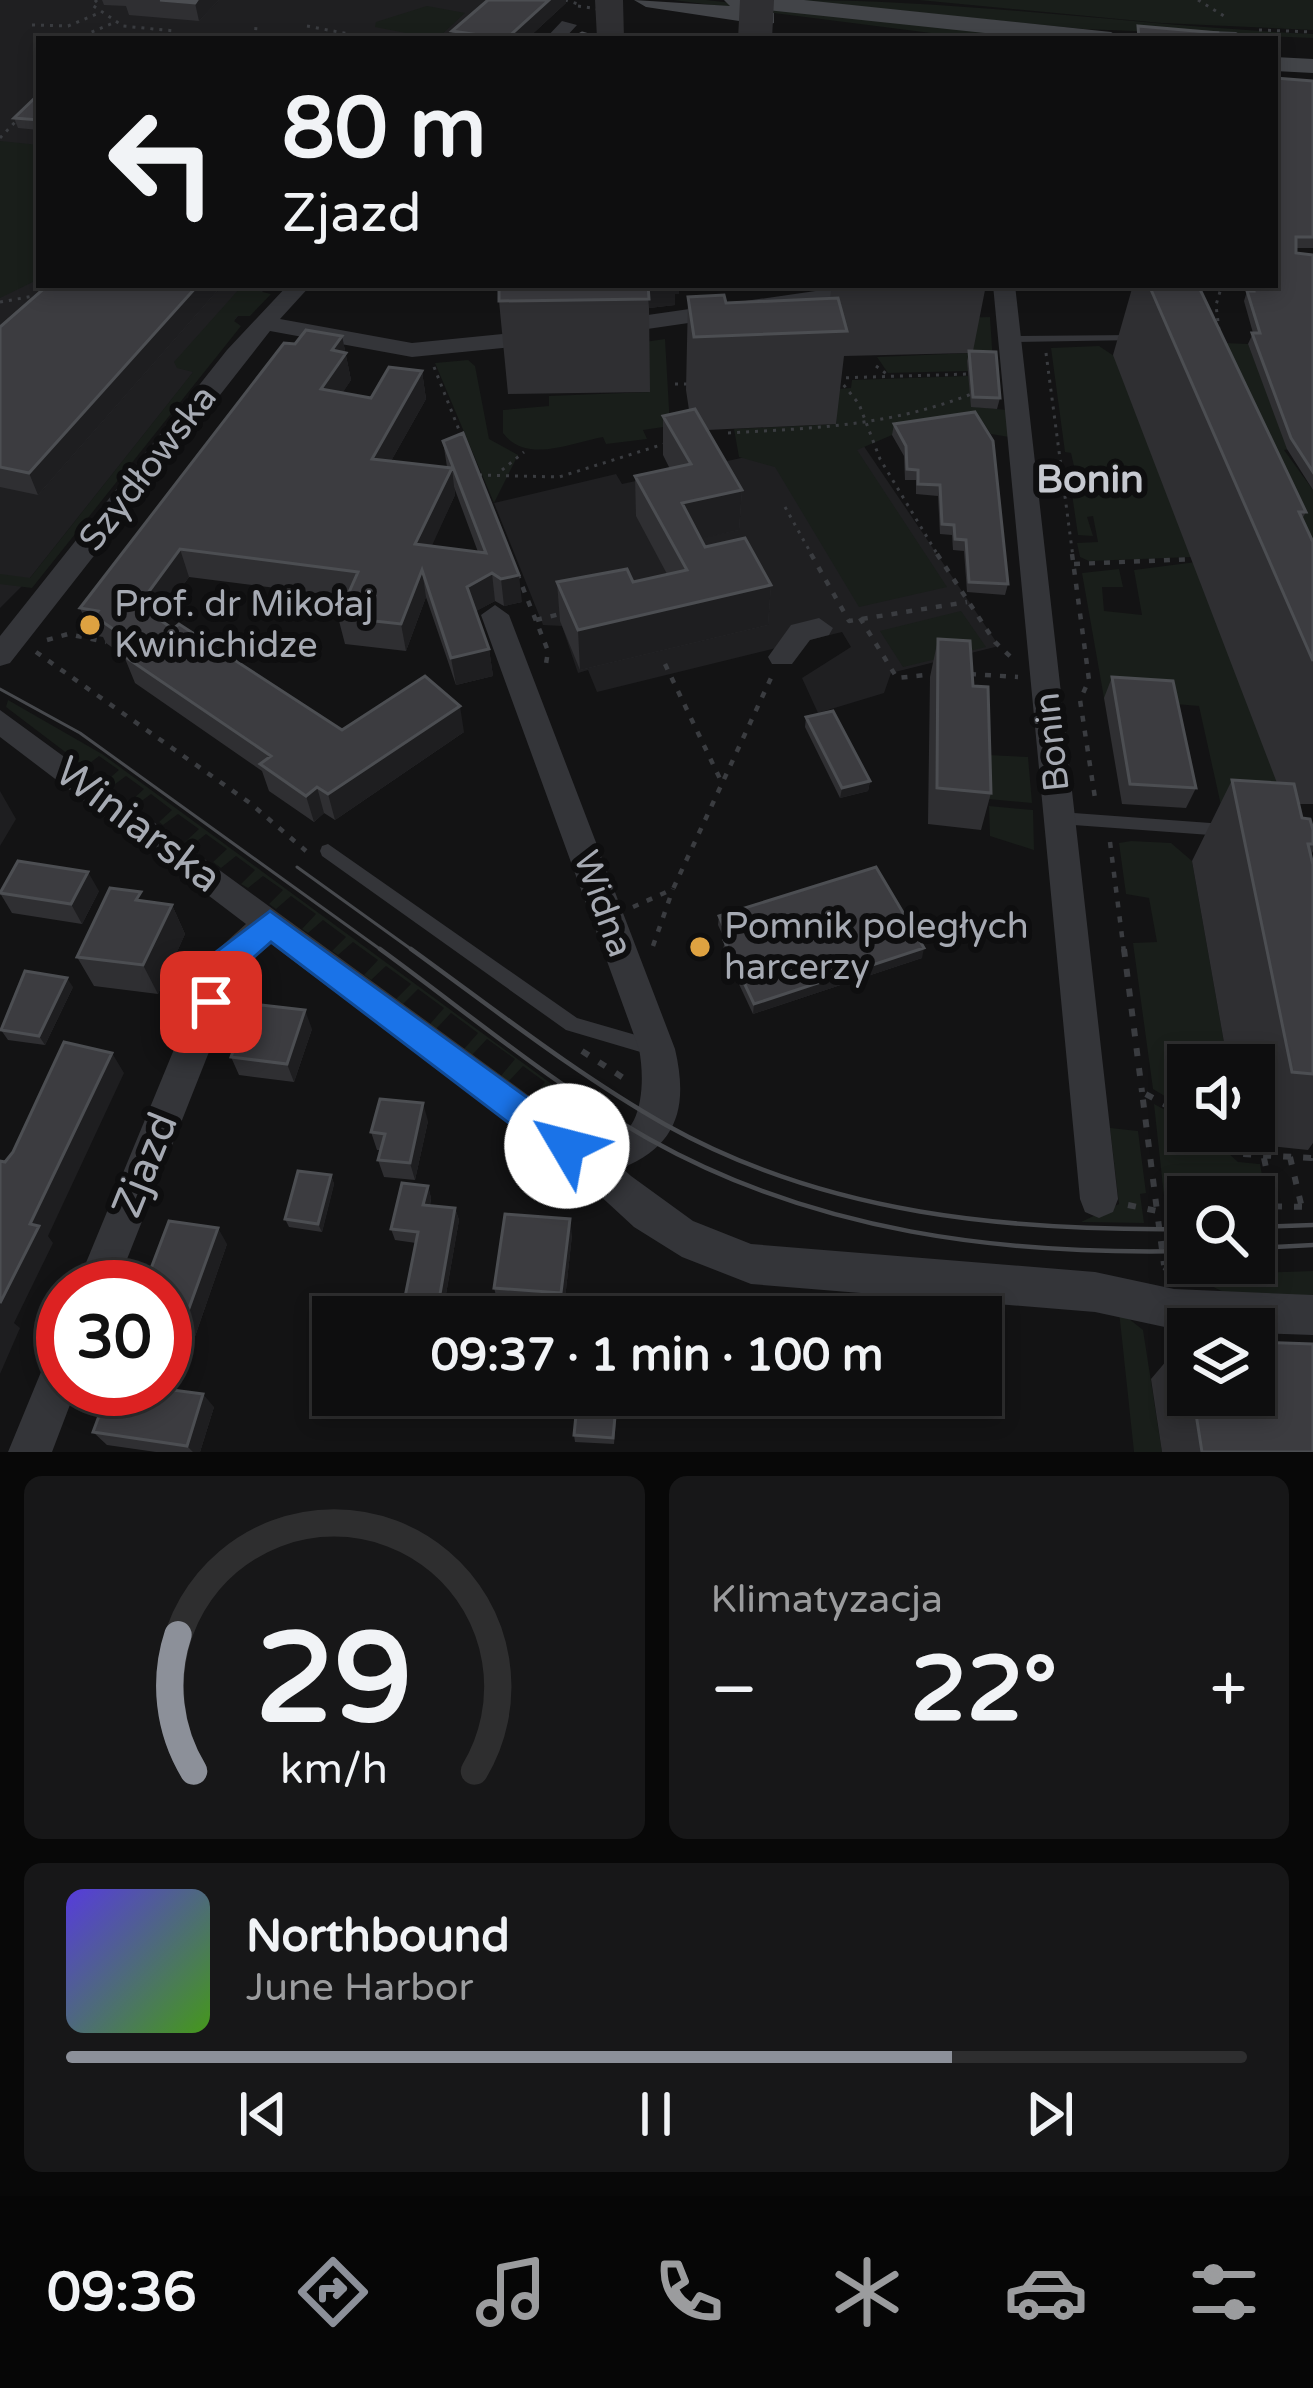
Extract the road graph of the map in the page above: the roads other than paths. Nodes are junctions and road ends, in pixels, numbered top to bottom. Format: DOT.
graph roads {
  1 [pos="646,0"];
  2 [pos="736,0"];
  3 [pos="568,25"];
  4 [pos="1015,32"];
  5 [pos="557,36"];
  6 [pos="923,36"];
  7 [pos="1070,36"];
  8 [pos="1141,36"];
  9 [pos="1278,40"];
  10 [pos="1313,40"];
  11 [pos="1278,49"];
  12 [pos="1313,51"];
  13 [pos="1278,64"];
  14 [pos="1313,66"];
  15 [pos="297,288"];
  16 [pos="863,288"];
  17 [pos="1005,288"];
  18 [pos="597,321"];
  19 [pos="263,323"];
  20 [pos="557,335"];
  21 [pos="1143,338"];
  22 [pos="1011,339"];
  23 [pos="495,615"];
  24 [pos="819,628"];
  25 [pos="0,656"];
  26 [pos="779,663"];
  27 [pos="0,721"];
  28 [pos="1060,818"];
  29 [pos="1248,832"];
  30 [pos="321,857"];
  31 [pos="270,924"];
  32 [pos="657,1049"];
  33 [pos="592,1157"];
  34 [pos="1099,1198"];
  35 [pos="107,1260"];
  36 [pos="1313,1316"];
  37 [pos="44,1416"];
  38 [pos="30,1452"];
  1 -- 6 [label="main road"];
  2 -- 4 [label="main road"];
  3 -- 5 [label="street"];
  4 -- 7 [label="main road"];
  4 -- 8 [label="main road"];
  9 -- 10 [label="main road"];
  11 -- 12 [label="main road"];
  13 -- 14 [label="main road"];
  15 -- 19 [label="street, Szydłowska"];
  16 -- 18 [label="street"];
  17 -- 22 [label="street, Bonin"];
  19 -- 20 [label="street"];
  19 -- 25 [label="street, Szydłowska"];
  21 -- 22 [label="lane"];
  22 -- 28 [label="street, Bonin"];
  23 -- 32 [label="street, Widna"];
  24 -- 26 [label="street"];
  27 -- 31 [label="street, Winiarska"];
  28 -- 29 [label="lane"];
  28 -- 34 [label="street, Bonin"];
  30 -- 32 [label="lane"];
  31 -- 33 [label="street, Winiarska"];
  31 -- 35 [label="street, Zjazd"];
  32 -- 33 [label="street, Widna"];
  33 -- 36 [label="street, Winiarska"];
  37 -- 38 [label="street"];
}
